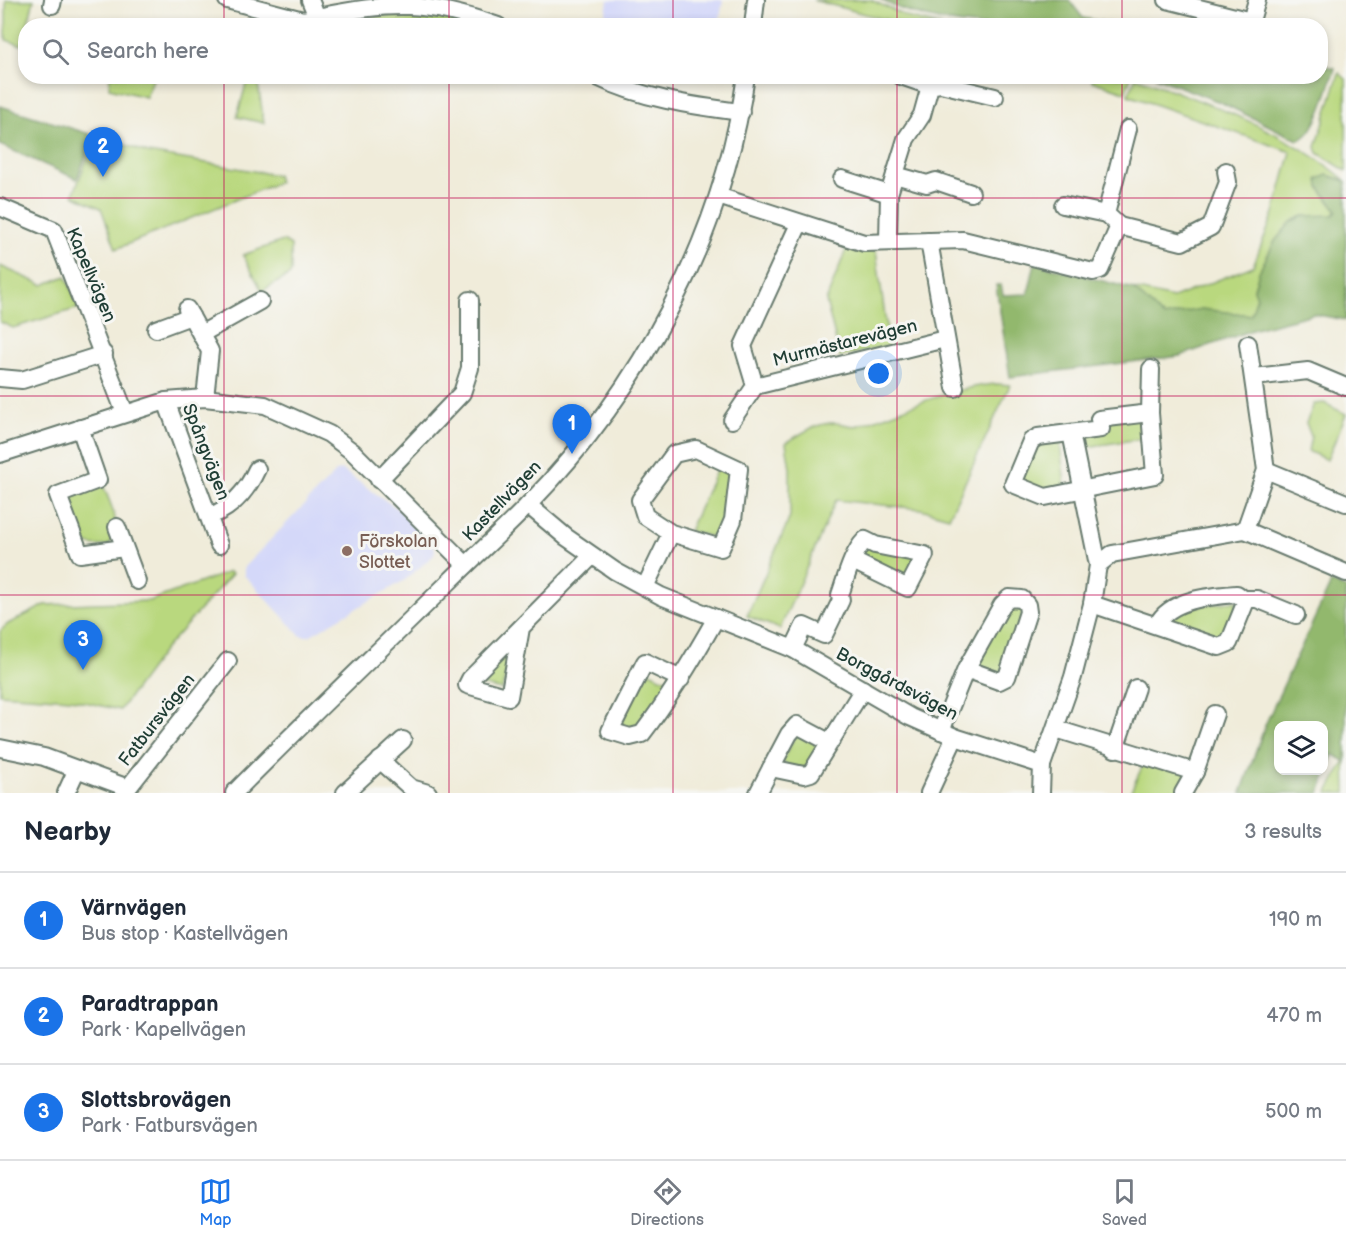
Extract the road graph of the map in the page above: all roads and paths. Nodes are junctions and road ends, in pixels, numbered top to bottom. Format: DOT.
graph roads {
  1 [pos="227,0"];
  2 [pos="310,0"];
  3 [pos="756,0"];
  4 [pos="1167,0"];
  5 [pos="1257,0"];
  6 [pos="384,1"];
  7 [pos="446,2"];
  8 [pos="317,17"];
  9 [pos="295,18"];
  10 [pos="312,18"];
  11 [pos="481,18"];
  12 [pos="754,18"];
  13 [pos="1232,18"];
  14 [pos="1252,18"];
  15 [pos="616,84"];
  16 [pos="745,84"];
  17 [pos="924,84"];
  18 [pos="930,86"];
  19 [pos="995,97"];
  20 [pos="741,112"];
  21 [pos="1128,129"];
  22 [pos="1226,171"];
  23 [pos="895,175"];
  24 [pos="842,179"];
  25 [pos="970,193"];
  26 [pos="889,194"];
  27 [pos="718,196"];
  28 [pos="1063,205"];
  29 [pos="0,207"];
  30 [pos="1106,214"];
  31 [pos="799,224"];
  32 [pos="1119,226"];
  33 [pos="888,242"];
  34 [pos="929,242"];
  35 [pos="470,300"];
  36 [pos="260,301"];
  37 [pos="156,329"];
  38 [pos="201,334"];
  39 [pos="945,339"];
  40 [pos="1248,344"];
  41 [pos="104,354"];
  42 [pos="1151,369"];
  43 [pos="1254,377"];
  44 [pos="0,378"];
  45 [pos="755,386"];
  46 [pos="1346,387"];
  47 [pos="954,388"];
  48 [pos="205,398"];
  49 [pos="166,401"];
  50 [pos="125,413"];
  51 [pos="1150,413"];
  52 [pos="732,420"];
  53 [pos="80,428"];
  54 [pos="1071,433"];
  55 [pos="0,454"];
  56 [pos="257,469"];
  57 [pos="1266,470"];
  58 [pos="379,480"];
  59 [pos="1081,490"];
  60 [pos="1346,504"];
  61 [pos="528,505"];
  62 [pos="210,516"];
  63 [pos="117,526"];
  64 [pos="1245,530"];
  65 [pos="671,533"];
  66 [pos="219,545"];
  67 [pos="124,548"];
  68 [pos="592,556"];
  69 [pos="853,561"];
  70 [pos="1098,564"];
  71 [pos="466,565"];
  72 [pos="1346,573"];
  73 [pos="137,581"];
  74 [pos="645,587"];
  75 [pos="1246,599"];
  76 [pos="1092,604"];
  77 [pos="1296,615"];
  78 [pos="716,618"];
  79 [pos="1157,625"];
  80 [pos="521,628"];
  81 [pos="793,649"];
  82 [pos="228,661"];
  83 [pos="966,669"];
  84 [pos="681,679"];
  85 [pos="1136,688"];
  86 [pos="863,689"];
  87 [pos="1215,714"];
  88 [pos="1056,729"];
  89 [pos="948,734"];
  90 [pos="403,740"];
  91 [pos="829,742"];
  92 [pos="0,748"];
  93 [pos="1114,749"];
  94 [pos="380,760"];
  95 [pos="1042,765"];
  96 [pos="771,768"];
  97 [pos="76,769"];
  98 [pos="1195,772"];
  99 [pos="66,793"];
  100 [pos="234,793"];
  101 [pos="345,793"];
  102 [pos="428,793"];
  103 [pos="758,793"];
  104 [pos="928,793"];
  105 [pos="1041,793"];
  106 [pos="1183,793"];
  1 -- 9 [label="street"];
  2 -- 8 [label="street"];
  3 -- 12 [label="street"];
  4 -- 13 [label="street"];
  5 -- 14 [label="street"];
  6 -- 7 [label="street"];
  6 -- 8 [label="street"];
  7 -- 11 [label="street"];
  8 -- 10 [label="street"];
  15 -- 20 [label="street"];
  16 -- 20 [label="street, Kastellvägen"];
  17 -- 18 [label="street"];
  18 -- 19 [label="street"];
  18 -- 23 [label="street"];
  20 -- 27 [label="street, Kastellvägen"];
  21 -- 30 [label="street"];
  22 -- 32 [label="street"];
  23 -- 25 [label="street"];
  23 -- 26 [label="street"];
  24 -- 26 [label="street"];
  26 -- 33 [label="street"];
  27 -- 31 [label="street"];
  27 -- 61 [label="street, Kastellvägen"];
  28 -- 30 [label="street"];
  29 -- 41 [label="street, Kapellvägen"];
  30 -- 32 [label="street"];
  31 -- 33 [label="street"];
  31 -- 45 [label="street, Murmästarevägen"];
  32 -- 34 [label="street"];
  33 -- 34 [label="street"];
  34 -- 39 [label="street, Murmästarevägen"];
  35 -- 58 [label="street"];
  36 -- 38 [label="street"];
  37 -- 38 [label="street"];
  38 -- 48 [label="street"];
  39 -- 45 [label="street, Murmästarevägen"];
  39 -- 47 [label="street, Murmästarevägen"];
  40 -- 43 [label="street"];
  41 -- 44 [label="street"];
  41 -- 50 [label="street, Kapellvägen"];
  42 -- 51 [label="street"];
  43 -- 46 [label="street"];
  43 -- 57 [label="street"];
  45 -- 52 [label="street, Murmästarevägen"];
  48 -- 49 [label="street"];
  48 -- 58 [label="street"];
  49 -- 50 [label="street"];
  49 -- 62 [label="street, Spångvägen"];
  50 -- 53 [label="street"];
  51 -- 54 [label="street"];
  51 -- 59 [label="street"];
  53 -- 55 [label="street"];
  53 -- 67 [label="street"];
  54 -- 59 [label="street"];
  54 -- 59 [label="street"];
  56 -- 62 [label="street, Spångvägen"];
  57 -- 60 [label="street"];
  57 -- 64 [label="street"];
  58 -- 71 [label="street"];
  59 -- 70 [label="street"];
  61 -- 68 [label="street, Borggårdsvägen"];
  61 -- 71 [label="street, Kastellvägen"];
  62 -- 66 [label="street, Spångvägen"];
  63 -- 67 [label="street"];
  64 -- 70 [label="street"];
  64 -- 72 [label="street"];
  65 -- 65 [label="street"];
  65 -- 74 [label="street"];
  67 -- 73 [label="street"];
  68 -- 74 [label="street, Borggårdsvägen"];
  68 -- 80 [label="street"];
  69 -- 81 [label="street"];
  70 -- 76 [label="street"];
  71 -- 100 [label="street, Kastellvägen"];
  74 -- 78 [label="street, Borggårdsvägen"];
  75 -- 77 [label="street"];
  75 -- 79 [label="street"];
  75 -- 79 [label="street"];
  76 -- 79 [label="street"];
  76 -- 88 [label="street"];
  78 -- 81 [label="street, Borggårdsvägen"];
  78 -- 84 [label="street"];
  81 -- 86 [label="street, Borggårdsvägen"];
  82 -- 97 [label="street, Fatbursvägen"];
  83 -- 83 [label="street"];
  83 -- 89 [label="street"];
  84 -- 84 [label="street"];
  85 -- 93 [label="street"];
  86 -- 89 [label="street, Borggårdsvägen"];
  86 -- 91 [label="street"];
  87 -- 98 [label="street"];
  88 -- 93 [label="street"];
  88 -- 95 [label="street"];
  89 -- 95 [label="street, Borggårdsvägen"];
  89 -- 104 [label="street"];
  90 -- 94 [label="street"];
  91 -- 96 [label="street"];
  91 -- 96 [label="street"];
  92 -- 97 [label="street, Fatbursvägen"];
  93 -- 98 [label="street"];
  94 -- 101 [label="street"];
  94 -- 102 [label="street"];
  95 -- 105 [label="street"];
  96 -- 103 [label="street"];
  97 -- 99 [label="street"];
  98 -- 106 [label="street"];
}
